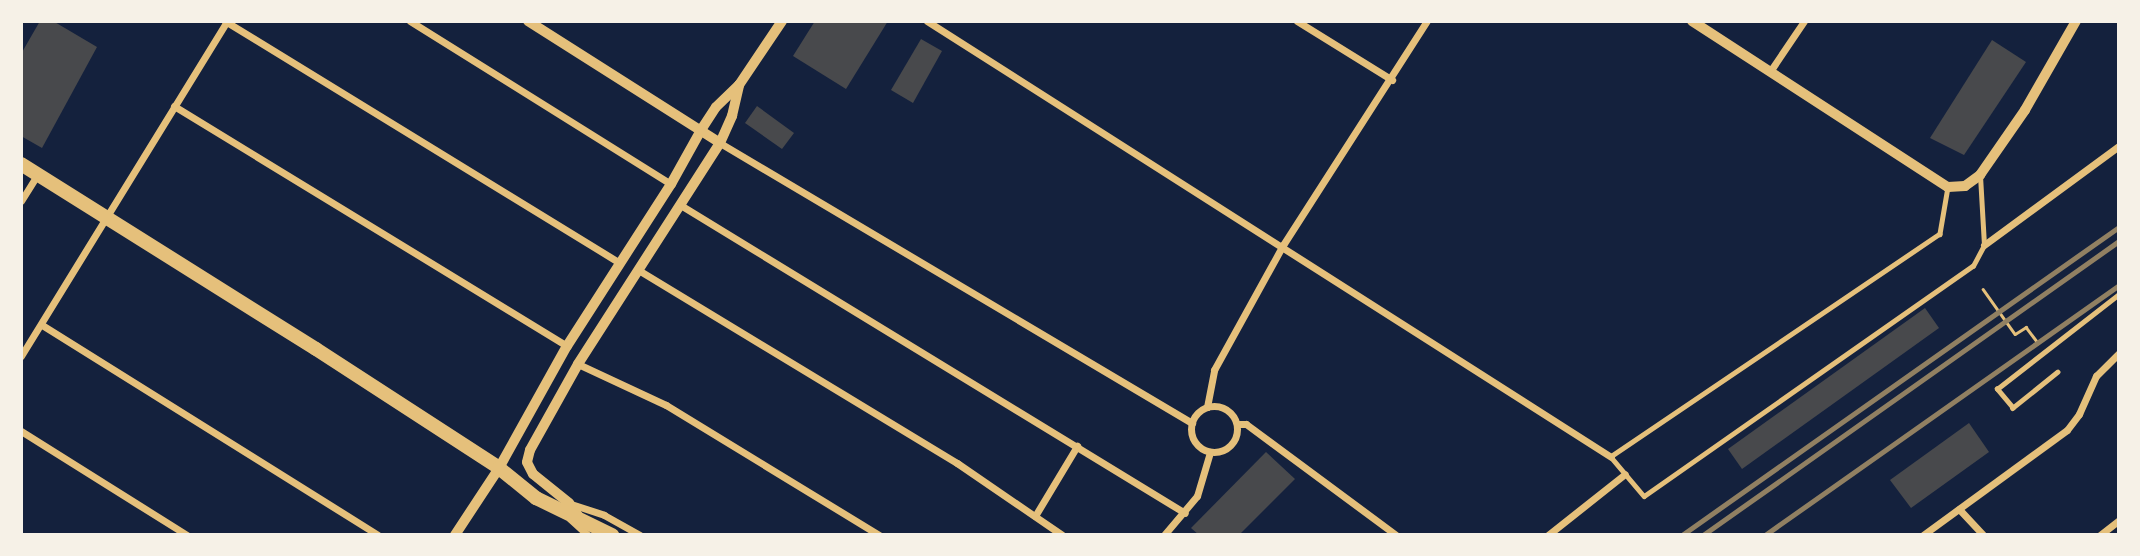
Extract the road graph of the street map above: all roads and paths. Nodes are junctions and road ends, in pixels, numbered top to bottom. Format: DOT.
graph roads {
  1 [pos="226,21"];
  2 [pos="410,21"];
  3 [pos="528,21"];
  4 [pos="782,21"];
  5 [pos="927,21"];
  6 [pos="1297,21"];
  7 [pos="1427,21"];
  8 [pos="1692,21"];
  9 [pos="1804,21"];
  10 [pos="2076,21"];
  11 [pos="1771,70"];
  12 [pos="1392,80"];
  13 [pos="739,85"];
  14 [pos="174,106"];
  15 [pos="701,130"];
  16 [pos="720,143"];
  17 [pos="2119,146"];
  18 [pos="21,164"];
  19 [pos="37,174"];
  20 [pos="1980,175"];
  21 [pos="671,184"];
  22 [pos="1948,187"];
  23 [pos="21,201"];
  24 [pos="682,206"];
  25 [pos="108,217"];
  26 [pos="1283,245"];
  27 [pos="1984,245"];
  28 [pos="620,262"];
  29 [pos="640,271"];
  30 [pos="1983,289"];
  31 [pos="2119,294"];
  32 [pos="42,326"];
  33 [pos="567,346"];
  34 [pos="2042,349"];
  35 [pos="2119,353"];
  36 [pos="21,356"];
  37 [pos="578,364"];
  38 [pos="2058,372"];
  39 [pos="1207,407"];
  40 [pos="1192,423"];
  41 [pos="1237,424"];
  42 [pos="21,431"];
  43 [pos="1077,446"];
  44 [pos="1210,452"];
  45 [pos="1611,457"];
  46 [pos="499,468"];
  47 [pos="1625,474"];
  48 [pos="567,508"];
  49 [pos="1959,509"];
  50 [pos="1185,513"];
  51 [pos="1035,516"];
  52 [pos="2119,520"];
  53 [pos="593,531"];
  54 [pos="187,535"];
  55 [pos="378,535"];
  56 [pos="455,535"];
  57 [pos="612,535"];
  58 [pos="640,535"];
  59 [pos="879,535"];
  60 [pos="1062,535"];
  61 [pos="1164,535"];
  62 [pos="1396,535"];
  63 [pos="1548,535"];
  64 [pos="1923,535"];
  65 [pos="1983,535"];
  66 [pos="2100,535"];
  1 -- 14 [label="street"];
  1 -- 28 [label="street"];
  2 -- 21 [label="street"];
  3 -- 15 [label="street"];
  4 -- 13 [label="street"];
  5 -- 26 [label="street"];
  6 -- 12 [label="street"];
  7 -- 12 [label="street"];
  8 -- 11 [label="street"];
  9 -- 11 [label="street"];
  10 -- 20 [label="street"];
  11 -- 22 [label="street"];
  12 -- 26 [label="street"];
  13 -- 15 [label="street"];
  13 -- 16 [label="street"];
  14 -- 25 [label="street"];
  14 -- 33 [label="street"];
  15 -- 16 [label="street"];
  15 -- 21 [label="street"];
  16 -- 24 [label="street"];
  16 -- 40 [label="street"];
  17 -- 27 [label="street"];
  18 -- 19 [label="highway"];
  19 -- 23 [label="street"];
  19 -- 25 [label="highway"];
  20 -- 22 [label="street"];
  20 -- 27 [label="lane"];
  21 -- 28 [label="street"];
  22 -- 45 [label="lane"];
  24 -- 29 [label="street"];
  24 -- 43 [label="street"];
  25 -- 32 [label="street"];
  25 -- 46 [label="highway"];
  26 -- 39 [label="street"];
  26 -- 45 [label="street"];
  27 -- 47 [label="lane"];
  28 -- 33 [label="street"];
  29 -- 37 [label="street"];
  29 -- 51 [label="street"];
  30 -- 34 [label="path"];
  31 -- 38 [label="lane"];
  32 -- 36 [label="street"];
  32 -- 55 [label="street"];
  33 -- 46 [label="street"];
  35 -- 49 [label="street"];
  37 -- 48 [label="street"];
  37 -- 59 [label="street"];
  39 -- 40 [label="street"];
  39 -- 41 [label="street"];
  40 -- 44 [label="street"];
  41 -- 44 [label="street"];
  41 -- 62 [label="street"];
  42 -- 54 [label="street"];
  43 -- 50 [label="street"];
  43 -- 51 [label="street"];
  44 -- 50 [label="street"];
  45 -- 47 [label="lane"];
  46 -- 48 [label="highway"];
  46 -- 56 [label="street"];
  47 -- 63 [label="street"];
  48 -- 53 [label="street"];
  48 -- 53 [label="highway"];
  48 -- 58 [label="street"];
  49 -- 64 [label="street"];
  49 -- 65 [label="street"];
  50 -- 61 [label="street"];
  51 -- 60 [label="street"];
  52 -- 66 [label="street"];
  53 -- 57 [label="highway"];
}
